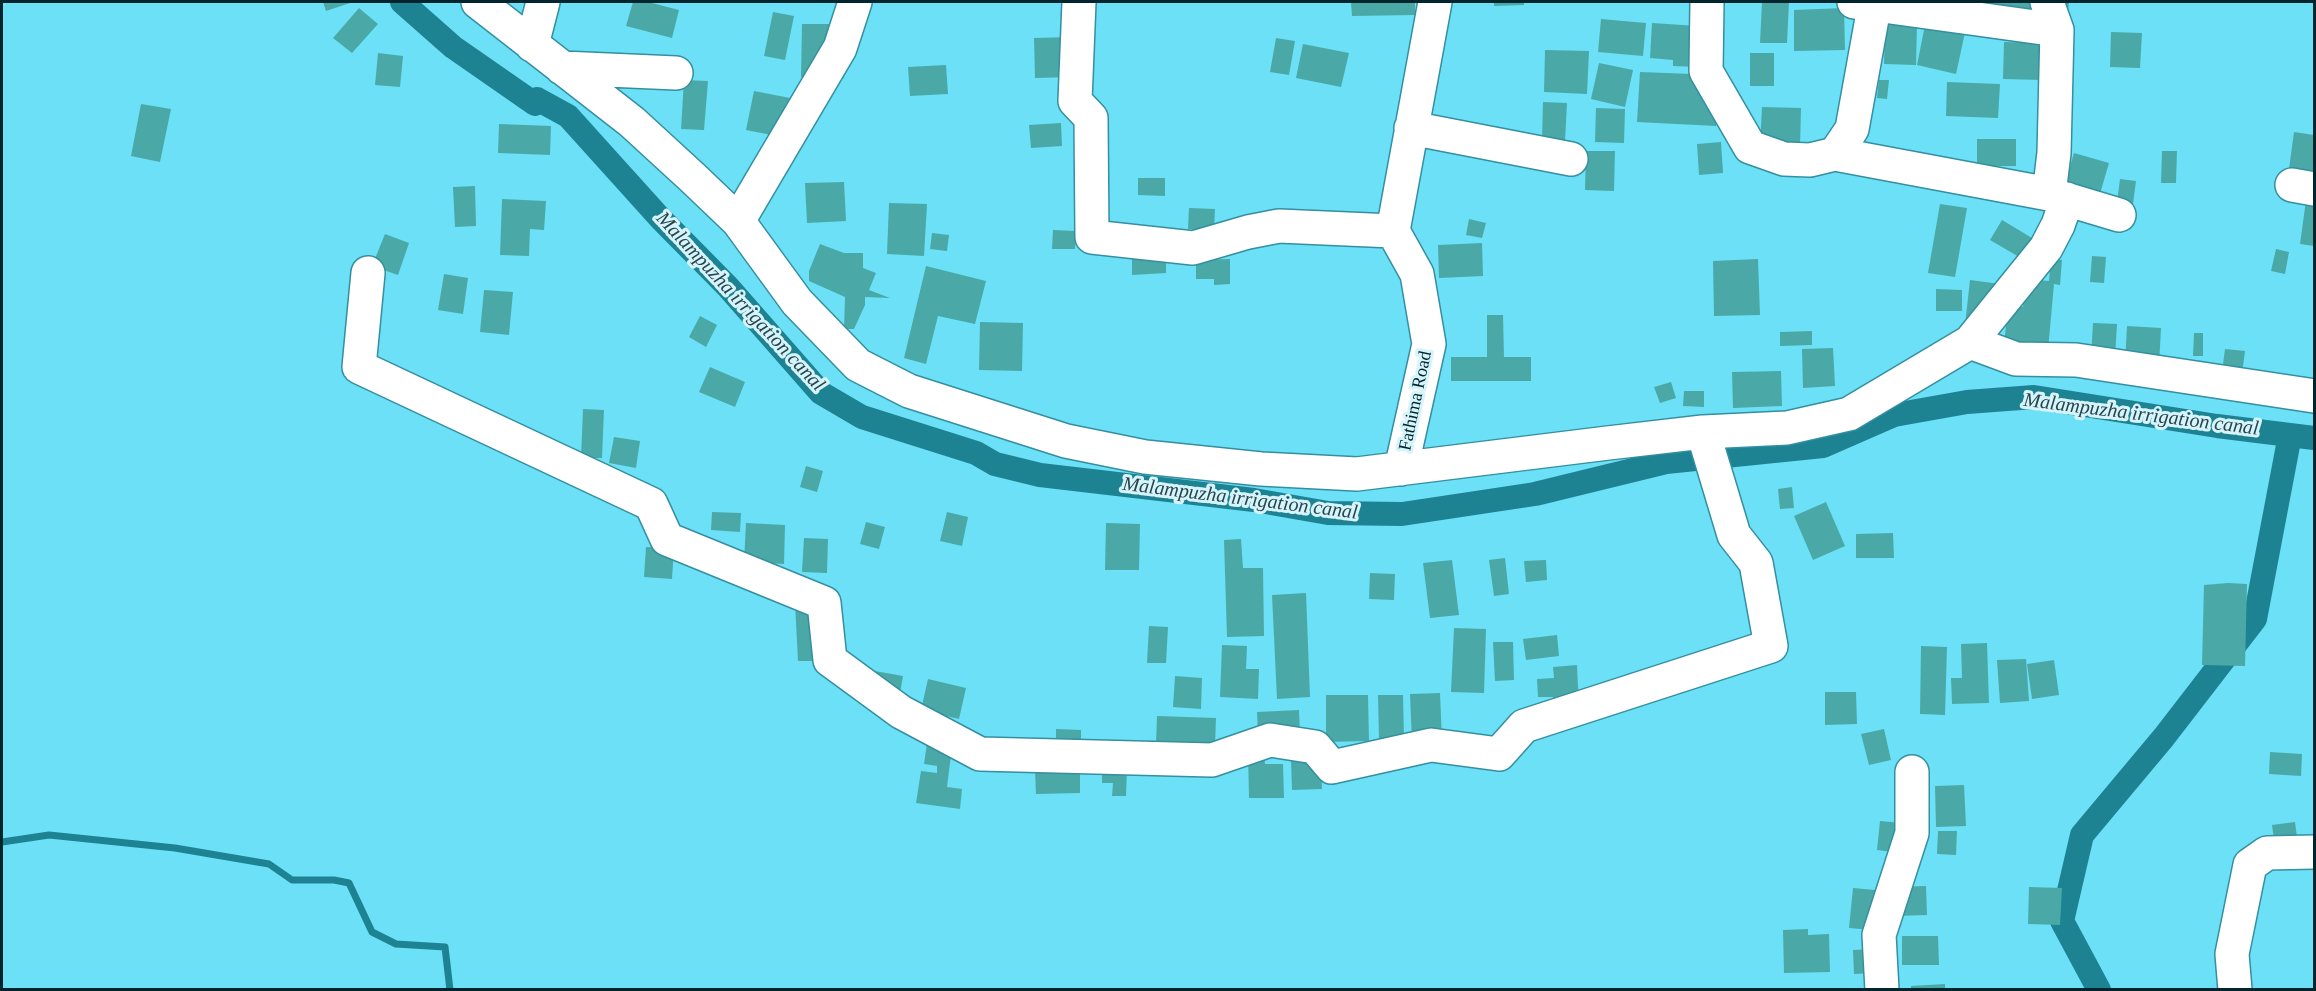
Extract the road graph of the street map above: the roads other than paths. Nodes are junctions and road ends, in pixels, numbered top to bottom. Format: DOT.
graph roads {
  1 [pos="478,2"];
  2 [pos="543,2"];
  3 [pos="855,2"];
  4 [pos="1079,2"];
  5 [pos="1435,2"];
  6 [pos="1707,2"];
  7 [pos="1868,3"];
  8 [pos="2052,16"];
  9 [pos="532,45"];
  10 [pos="562,68"];
  11 [pos="676,73"];
  12 [pos="1411,128"];
  13 [pos="1835,154"];
  14 [pos="1571,159"];
  15 [pos="2058,196"];
  16 [pos="2119,215"];
  17 [pos="738,221"];
  18 [pos="1393,231"];
  19 [pos="368,273"];
  20 [pos="1971,342"];
  21 [pos="2314,396"];
  22 [pos="1707,444"];
  23 [pos="1401,469"];
  24 [pos="1912,772"];
  25 [pos="2314,852"];
  26 [pos="1882,990"];
  27 [pos="2235,990"];
  1 -- 9 [label="street"];
  2 -- 9 [label="street"];
  3 -- 17 [label="street"];
  4 -- 18 [label="street"];
  5 -- 12 [label="street"];
  6 -- 13 [label="street"];
  7 -- 8 [label="street"];
  7 -- 13 [label="street"];
  8 -- 15 [label="street"];
  9 -- 10 [label="street"];
  10 -- 11 [label="street"];
  10 -- 17 [label="street"];
  12 -- 14 [label="street"];
  12 -- 18 [label="street"];
  13 -- 15 [label="street"];
  15 -- 16 [label="street"];
  15 -- 20 [label="street"];
  17 -- 23 [label="street"];
  18 -- 23 [label="street, Fathima Road"];
  19 -- 22 [label="street"];
  20 -- 21 [label="street"];
  20 -- 22 [label="street"];
  22 -- 23 [label="street"];
  24 -- 26 [label="street"];
  25 -- 27 [label="street"];
}
